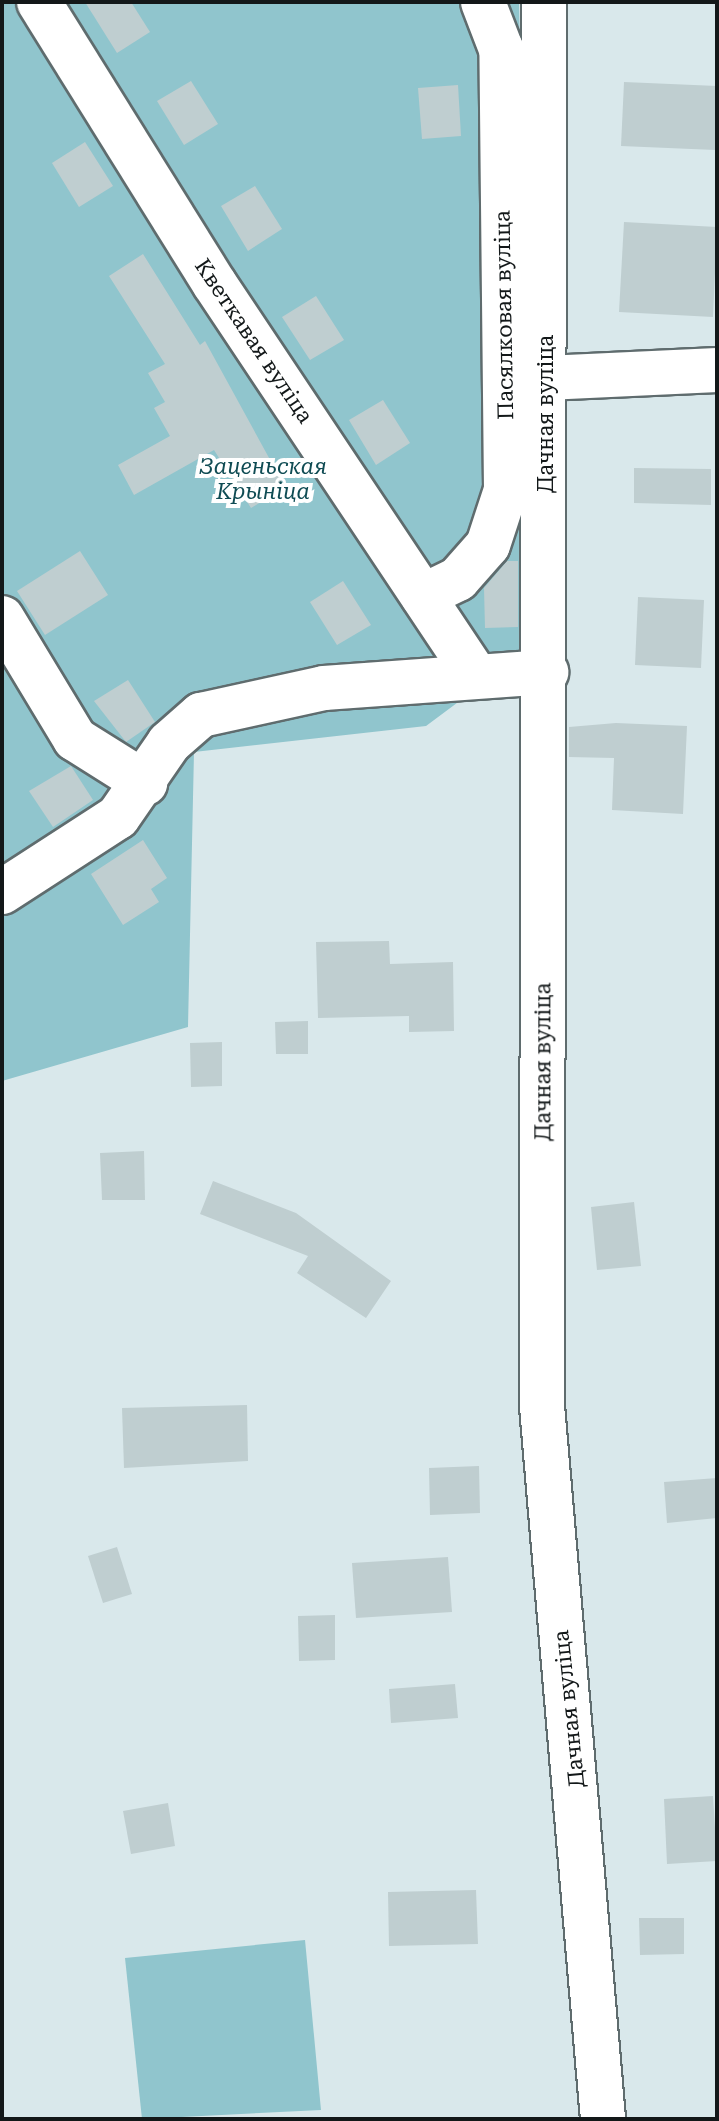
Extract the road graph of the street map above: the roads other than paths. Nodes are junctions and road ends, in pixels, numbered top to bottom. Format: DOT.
graph roads {
  1 [pos="39,2"];
  2 [pos="483,2"];
  3 [pos="544,2"];
  4 [pos="717,370"];
  5 [pos="546,378"];
  6 [pos="423,596"];
  7 [pos="2,618"];
  8 [pos="546,672"];
  9 [pos="476,676"];
  10 [pos="145,783"];
  11 [pos="2,892"];
  12 [pos="603,2119"];
  1 -- 6 [label="street, Кветкавая вуліца"];
  2 -- 6 [label="street, Пасялковая вуліца"];
  3 -- 5 [label="street, Дачная вуліца"];
  4 -- 5 [label="street"];
  5 -- 8 [label="street, Дачная вуліца"];
  6 -- 9 [label="street, Кветкавая вуліца"];
  7 -- 10 [label="street"];
  8 -- 9 [label="street"];
  8 -- 12 [label="street, Дачная вуліца"];
  9 -- 10 [label="street"];
  10 -- 11 [label="street"];
}
